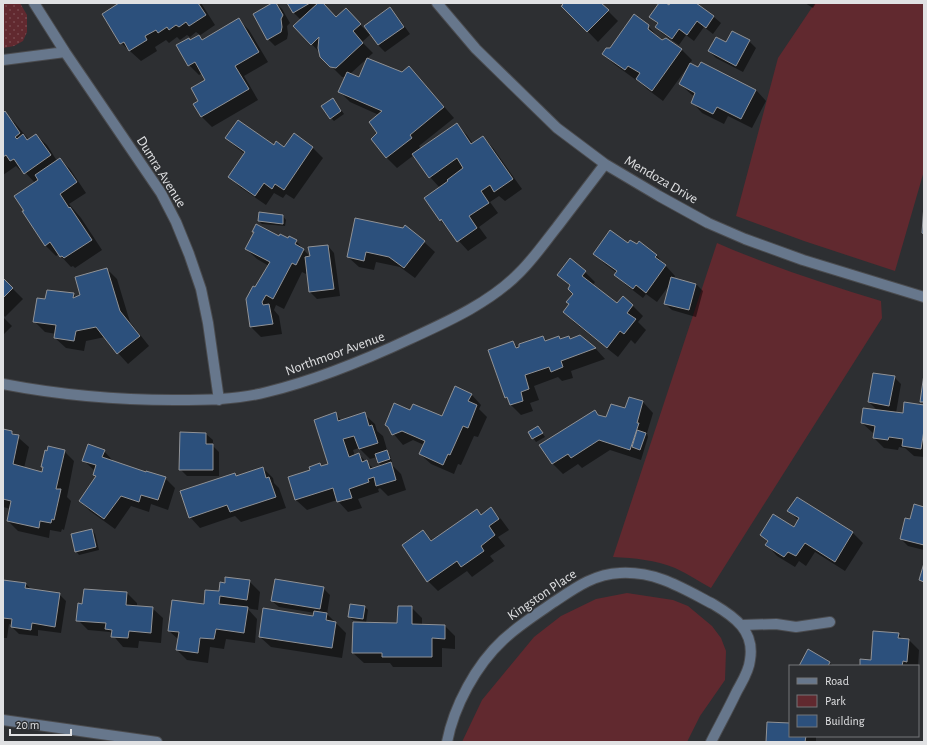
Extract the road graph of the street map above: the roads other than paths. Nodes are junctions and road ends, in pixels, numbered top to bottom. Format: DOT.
graph roads {
  1 [pos="34,3"];
  2 [pos="437,3"];
  3 [pos="65,52"];
  4 [pos="3,60"];
  5 [pos="605,164"];
  6 [pos="924,297"];
  7 [pos="3,384"];
  8 [pos="219,400"];
  9 [pos="830,622"];
  10 [pos="742,625"];
  11 [pos="3,720"];
  12 [pos="157,742"];
  13 [pos="447,742"];
  14 [pos="711,742"];
  1 -- 3 [label="street, Dumra Avenue"];
  2 -- 5 [label="street, Mendoza Drive"];
  3 -- 4 [label="street"];
  3 -- 8 [label="street, Dumra Avenue"];
  5 -- 6 [label="street, Mendoza Drive"];
  5 -- 8 [label="street, Northmoor Avenue"];
  7 -- 8 [label="street, Northmoor Avenue"];
  9 -- 10 [label="street"];
  10 -- 13 [label="street, Kingston Place"];
  10 -- 14 [label="street, Kingston Place"];
  11 -- 12 [label="street"];
}
